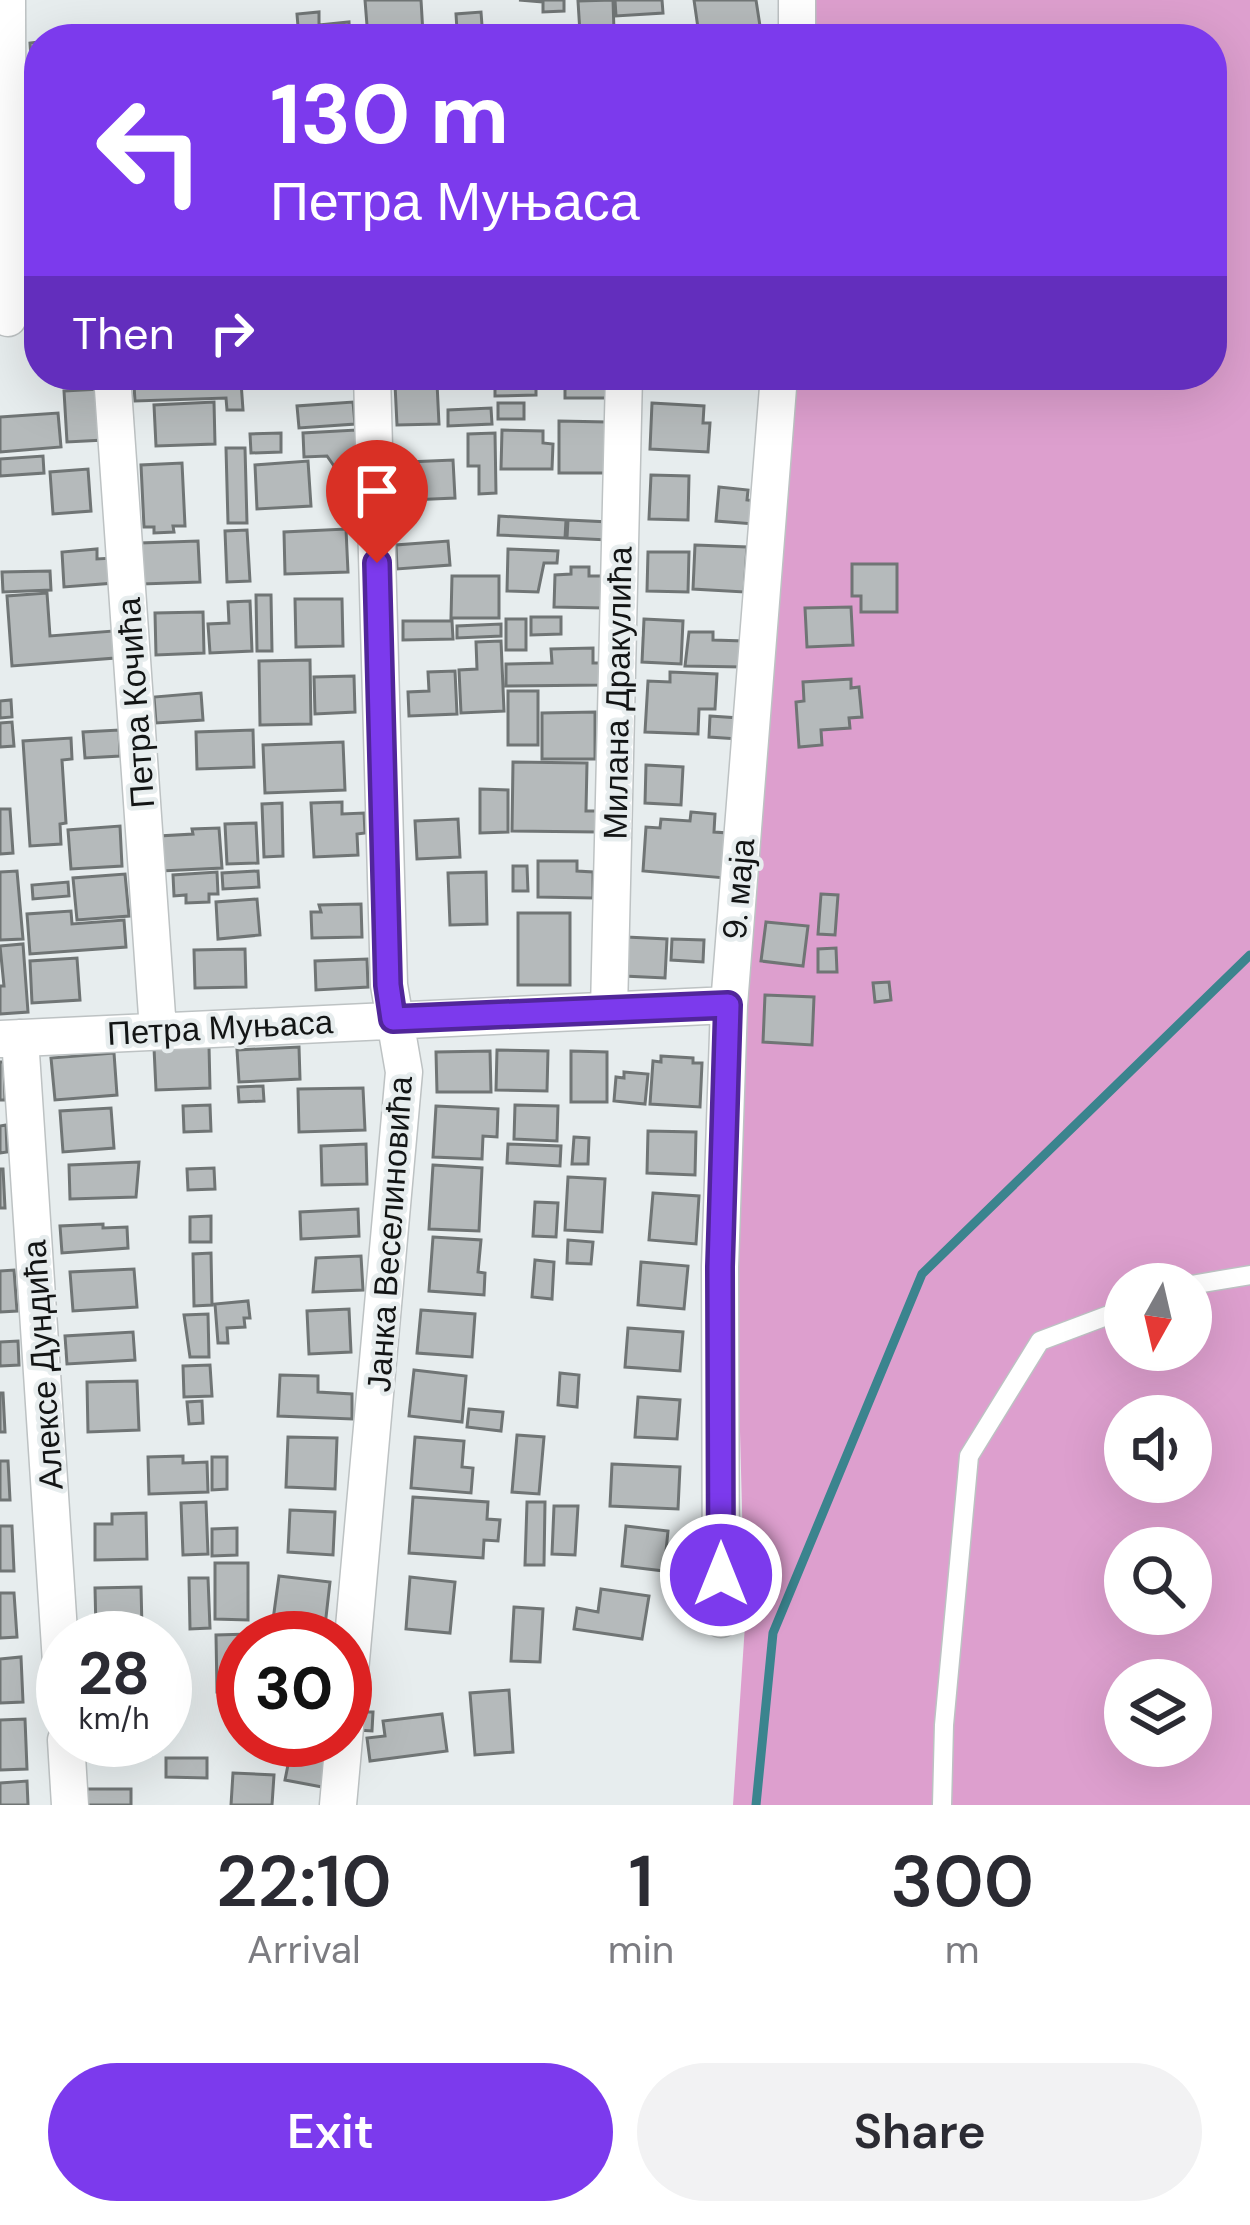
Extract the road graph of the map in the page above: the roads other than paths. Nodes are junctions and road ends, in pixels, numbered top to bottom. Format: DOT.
graph roads {
  1 [pos="8,0"];
  2 [pos="16,316"];
  3 [pos="113,390"];
  4 [pos="372,390"];
  5 [pos="624,390"];
  6 [pos="778,390"];
  7 [pos="728,1005"];
  8 [pos="609,1010"];
  9 [pos="393,1019"];
  10 [pos="158,1030"];
  11 [pos="10,1039"];
  12 [pos="1250,1275"];
  13 [pos="1212,1281"];
  14 [pos="1104,1317"];
  15 [pos="56,1611"];
  16 [pos="721,1619"];
  17 [pos="68,1767"];
  18 [pos="70,1805"];
  19 [pos="338,1805"];
  20 [pos="942,1805"];
  1 -- 2 [label="street"];
  3 -- 10 [label="street, Петра Кочића"];
  4 -- 9 [label="street, Јанка Веселиновића"];
  5 -- 8 [label="street, Милана Дракулића"];
  6 -- 7 [label="street, 9. маја"];
  7 -- 8 [label="street, Петра Муњаса"];
  7 -- 16 [label="street, 9. маја"];
  8 -- 9 [label="street, Петра Муњаса"];
  9 -- 10 [label="street, Петра Муњаса"];
  9 -- 19 [label="street, Јанка Веселиновића"];
  10 -- 11 [label="street, Петра Муњаса"];
  11 -- 15 [label="street, Алексе Дундића"];
  12 -- 13 [label="lane"];
  14 -- 20 [label="lane"];
  17 -- 18 [label="street"];
}
